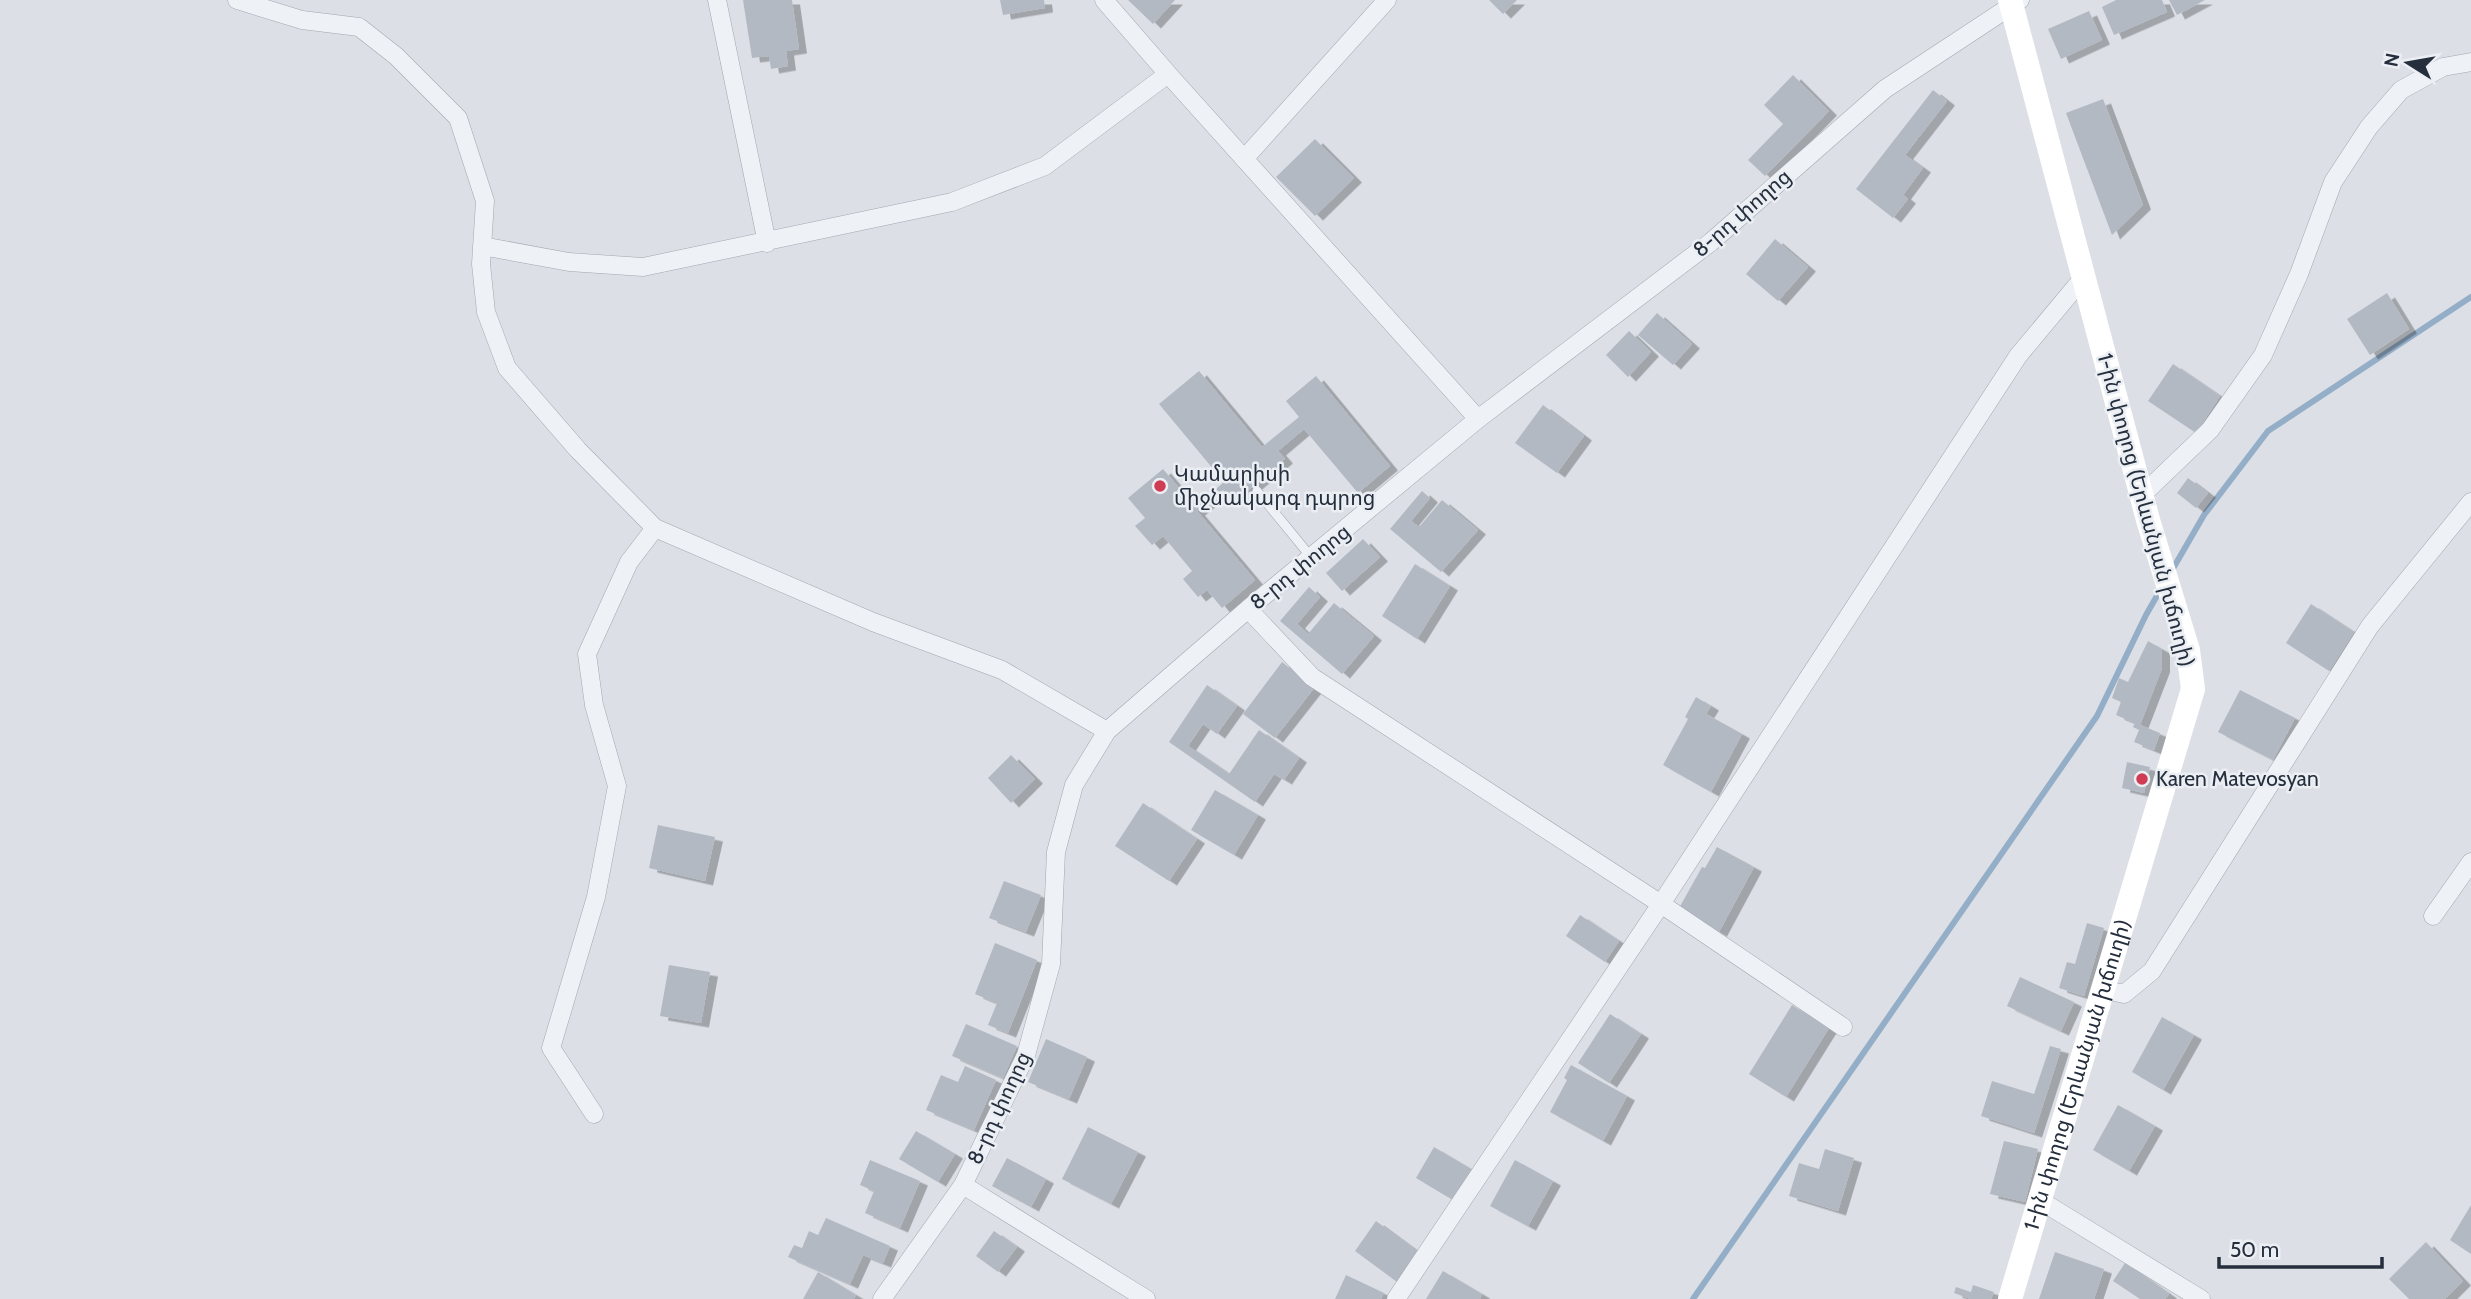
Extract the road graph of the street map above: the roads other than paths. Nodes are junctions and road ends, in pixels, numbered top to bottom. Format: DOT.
graph roads {
  1 [pos="237,0"];
  2 [pos="717,0"];
  3 [pos="1104,0"];
  4 [pos="1387,0"];
  5 [pos="2014,2"];
  6 [pos="2471,62"];
  7 [pos="1168,74"];
  8 [pos="1244,159"];
  9 [pos="767,243"];
  10 [pos="482,246"];
  11 [pos="2083,278"];
  12 [pos="1478,419"];
  13 [pos="1257,491"];
  14 [pos="2141,496"];
  15 [pos="2471,502"];
  16 [pos="655,528"];
  17 [pos="1312,559"];
  18 [pos="1248,609"];
  19 [pos="1107,731"];
  20 [pos="2471,862"];
  21 [pos="1661,904"];
  22 [pos="2433,916"];
  23 [pos="2102,989"];
  24 [pos="1843,1027"];
  25 [pos="594,1114"];
  26 [pos="963,1185"];
  27 [pos="2041,1201"];
  28 [pos="882,1299"];
  29 [pos="1146,1299"];
  30 [pos="1396,1299"];
  31 [pos="2010,1299"];
  32 [pos="2201,1299"];
  1 -- 10 [label="street"];
  2 -- 9 [label="street"];
  3 -- 7 [label="street"];
  4 -- 8 [label="street"];
  5 -- 11 [label="main road, 1-ին փողոց (Երևանյան խճուղի)"];
  5 -- 12 [label="street, 8-րդ փողոց"];
  6 -- 14 [label="street"];
  7 -- 8 [label="street"];
  7 -- 9 [label="street"];
  8 -- 12 [label="street"];
  9 -- 10 [label="street"];
  10 -- 16 [label="street"];
  11 -- 14 [label="main road, 1-ին փողոց (Երևանյան խճուղի)"];
  11 -- 21 [label="street"];
  12 -- 17 [label="street, 8-րդ փողոց"];
  13 -- 17 [label="lane"];
  14 -- 23 [label="main road, 1-ին փողոց (Երևանյան խճուղի)"];
  15 -- 23 [label="street"];
  16 -- 19 [label="street"];
  16 -- 25 [label="street"];
  17 -- 18 [label="street, 8-րդ փողոց"];
  18 -- 19 [label="street, 8-րդ փողոց"];
  18 -- 21 [label="street"];
  19 -- 26 [label="street, 8-րդ փողոց"];
  20 -- 22 [label="street"];
  21 -- 24 [label="street"];
  21 -- 30 [label="street"];
  23 -- 27 [label="main road, 1-ին փողոց (Երևանյան խճուղի)"];
  26 -- 28 [label="street, 8-րդ փողոց"];
  26 -- 29 [label="street"];
  27 -- 31 [label="main road, 1-ին փողոց (Երևանյան խճուղի)"];
  27 -- 32 [label="street"];
}
